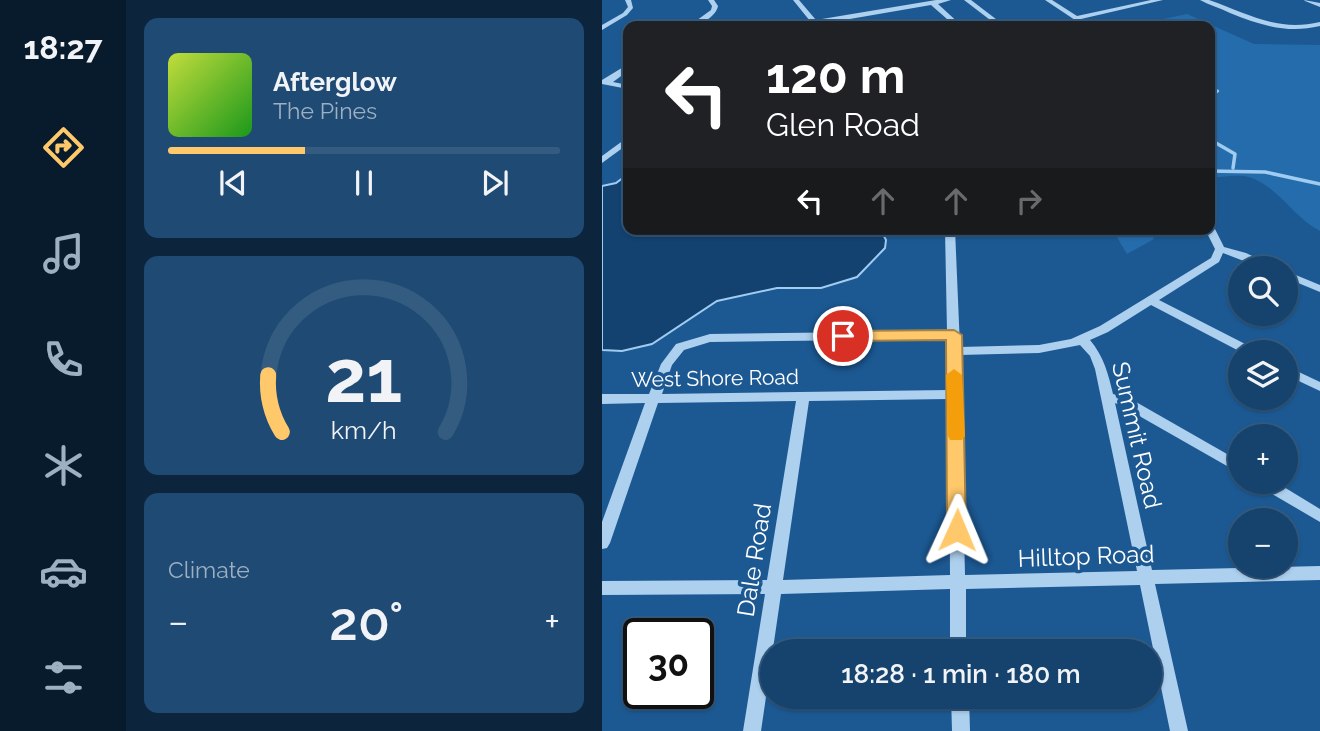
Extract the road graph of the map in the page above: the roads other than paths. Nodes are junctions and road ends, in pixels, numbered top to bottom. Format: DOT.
graph roads {
  1 [pos="628,0"];
  2 [pos="711,0"];
  3 [pos="796,0"];
  4 [pos="879,0"];
  5 [pos="948,0"];
  6 [pos="967,0"];
  7 [pos="1048,0"];
  8 [pos="1160,0"];
  9 [pos="1203,0"];
  10 [pos="1307,0"];
  11 [pos="933,3"];
  12 [pos="1320,5"];
  13 [pos="890,10"];
  14 [pos="1075,18"];
  15 [pos="699,21"];
  16 [pos="813,21"];
  17 [pos="827,21"];
  18 [pos="953,21"];
  19 [pos="995,21"];
  20 [pos="1080,21"];
  21 [pos="1320,24"];
  22 [pos="602,28"];
  23 [pos="623,71"];
  24 [pos="604,82"];
  25 [pos="623,86"];
  26 [pos="623,144"];
  27 [pos="602,160"];
  28 [pos="950,235"];
  29 [pos="1213,235"];
  30 [pos="1220,250"];
  31 [pos="1244,256"];
  32 [pos="1298,279"];
  33 [pos="1320,289"];
  34 [pos="1150,300"];
  35 [pos="954,335"];
  36 [pos="1083,340"];
  37 [pos="1228,340"];
  38 [pos="954,351"];
  39 [pos="1298,376"];
  40 [pos="1320,387"];
  41 [pos="954,394"];
  42 [pos="803,396"];
  43 [pos="1107,397"];
  44 [pos="653,398"];
  45 [pos="602,399"];
  46 [pos="1228,461"];
  47 [pos="1284,494"];
  48 [pos="1320,516"];
  49 [pos="602,543"];
  50 [pos="1320,573"];
  51 [pos="1146,577"];
  52 [pos="956,583"];
  53 [pos="772,587"];
  54 [pos="602,588"];
  55 [pos="958,639"];
  56 [pos="960,709"];
  57 [pos="752,731"];
  58 [pos="961,731"];
  59 [pos="1179,731"];
  1 -- 22 [label="street"];
  2 -- 15 [label="street"];
  3 -- 16 [label="street"];
  4 -- 13 [label="street"];
  5 -- 11 [label="street"];
  6 -- 19 [label="street"];
  7 -- 14 [label="street"];
  8 -- 14 [label="street"];
  9 -- 21 [label="street"];
  10 -- 12 [label="street"];
  11 -- 13 [label="street"];
  11 -- 18 [label="street"];
  13 -- 17 [label="street"];
  14 -- 20 [label="street"];
  23 -- 24 [label="street"];
  24 -- 25 [label="street"];
  26 -- 27 [label="street"];
  28 -- 35 [label="street"];
  29 -- 30 [label="street"];
  30 -- 31 [label="street"];
  30 -- 34 [label="street"];
  32 -- 33 [label="street"];
  34 -- 36 [label="street"];
  34 -- 37 [label="street"];
  35 -- 38 [label="street"];
  35 -- 44 [label="street"];
  36 -- 38 [label="street"];
  36 -- 43 [label="street, Summit Road"];
  38 -- 41 [label="street"];
  39 -- 40 [label="street"];
  41 -- 42 [label="street, West Shore Road"];
  41 -- 52 [label="street"];
  42 -- 44 [label="street, West Shore Road"];
  42 -- 53 [label="street, Dale Road"];
  43 -- 46 [label="street"];
  43 -- 51 [label="street, Summit Road"];
  44 -- 45 [label="street, West Shore Road"];
  44 -- 49 [label="street"];
  47 -- 48 [label="street"];
  50 -- 51 [label="street, Hilltop Road"];
  51 -- 52 [label="street, Hilltop Road"];
  51 -- 59 [label="street, Summit Road"];
  52 -- 53 [label="street, Hilltop Road"];
  52 -- 55 [label="street"];
  53 -- 54 [label="street, Hilltop Road"];
  53 -- 57 [label="street, Dale Road"];
  56 -- 58 [label="street"];
}
